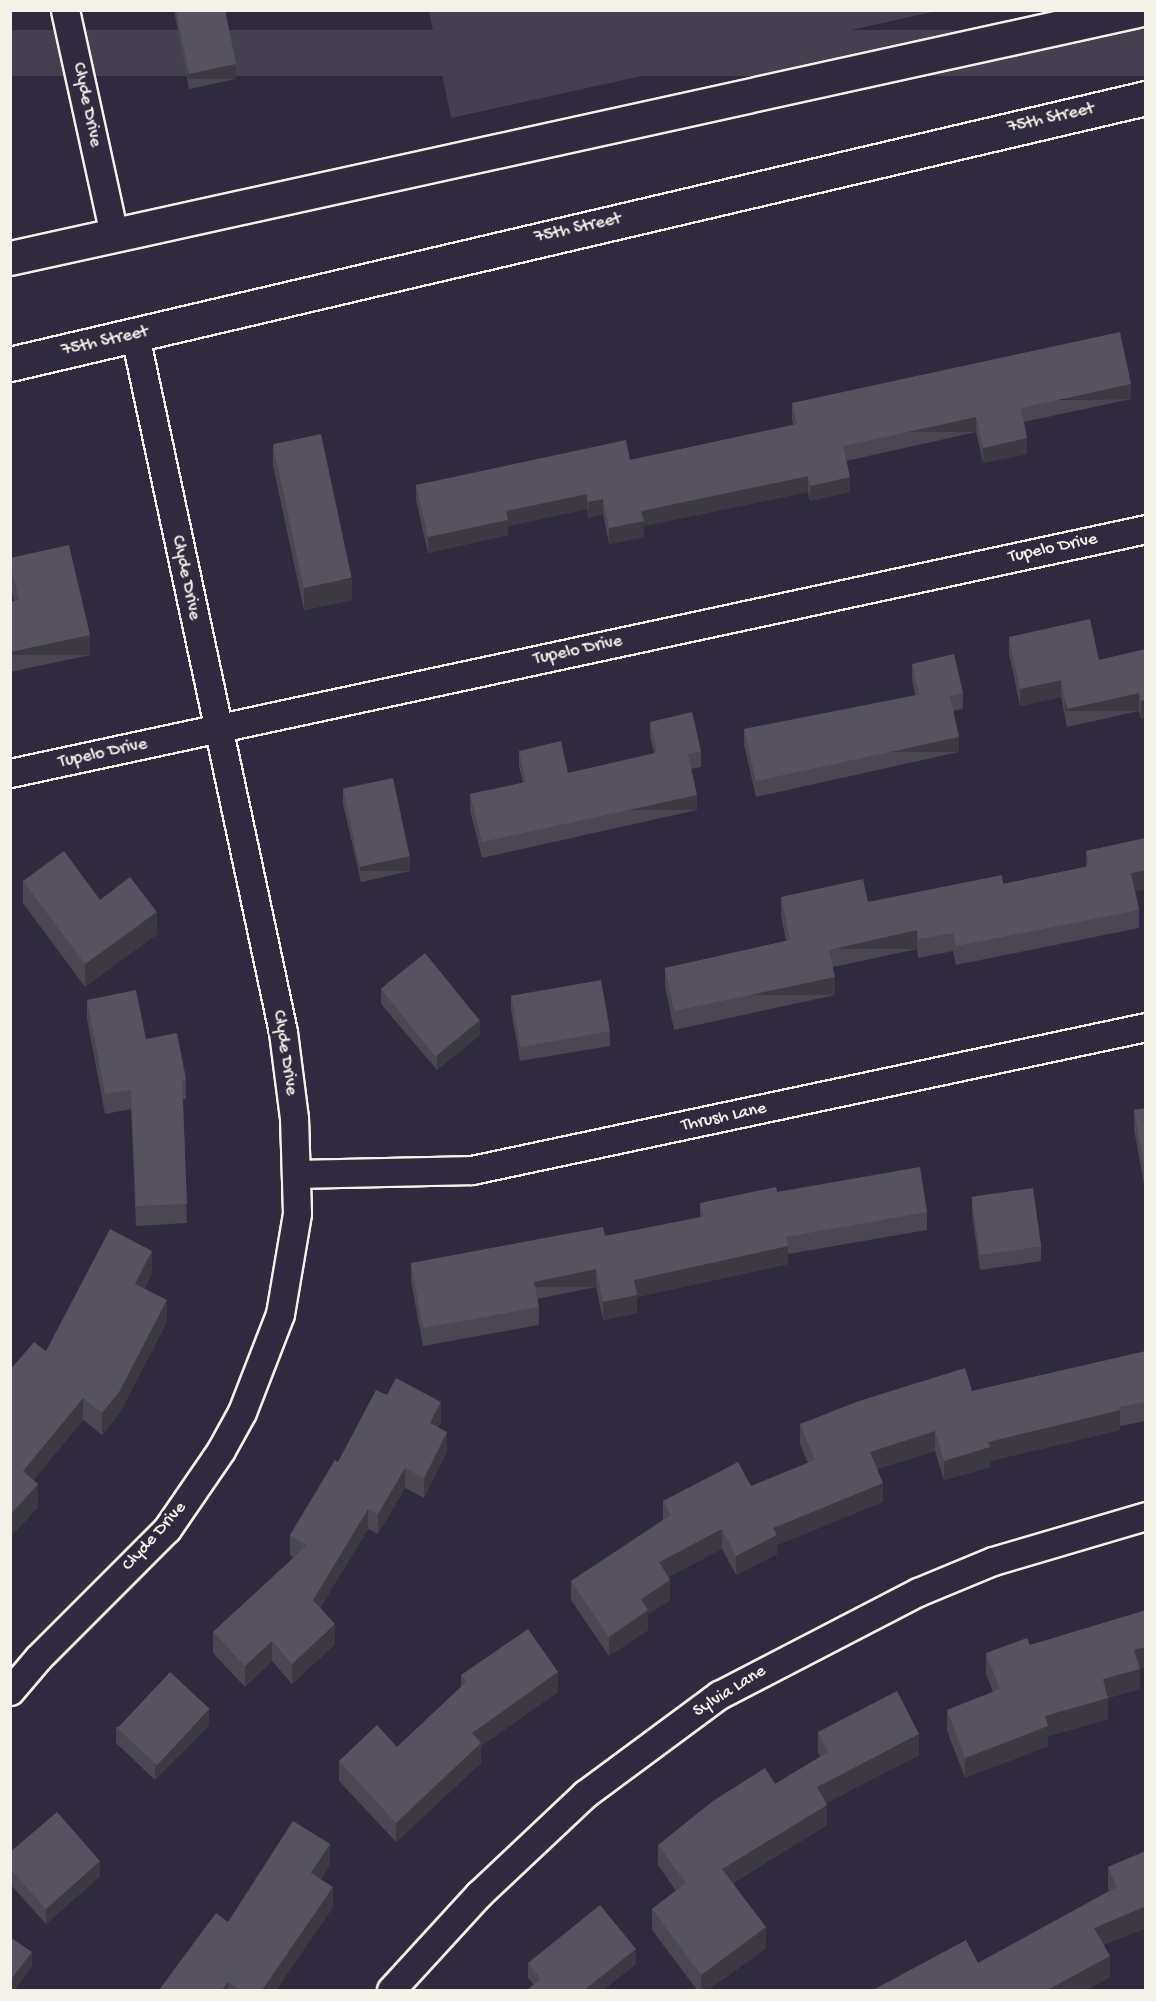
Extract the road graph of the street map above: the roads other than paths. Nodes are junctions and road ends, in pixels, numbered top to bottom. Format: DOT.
graph roads {
  1 [pos="65,10"];
  2 [pos="1138,10"];
  3 [pos="1146,98"];
  4 [pos="114,235"];
  5 [pos="10,258"];
  6 [pos="135,336"];
  7 [pos="10,364"];
  8 [pos="1146,529"];
  9 [pos="218,728"];
  10 [pos="10,773"];
  11 [pos="1146,1027"];
  12 [pos="298,1174"];
  13 [pos="1146,1515"];
  14 [pos="10,1691"];
  15 [pos="391,1990"];
  1 -- 4 [label="street, Clyde Drive"];
  2 -- 4 [label="main road"];
  3 -- 6 [label="main road, 75th Street"];
  4 -- 5 [label="main road"];
  6 -- 7 [label="main road, 75th Street"];
  6 -- 9 [label="street, Clyde Drive"];
  8 -- 9 [label="street, Tupelo Drive"];
  9 -- 10 [label="street, Tupelo Drive"];
  9 -- 12 [label="street, Clyde Drive"];
  11 -- 12 [label="street, Thrush Lane"];
  12 -- 14 [label="street, Clyde Drive"];
  13 -- 15 [label="street, Sylvia Lane"];
}
